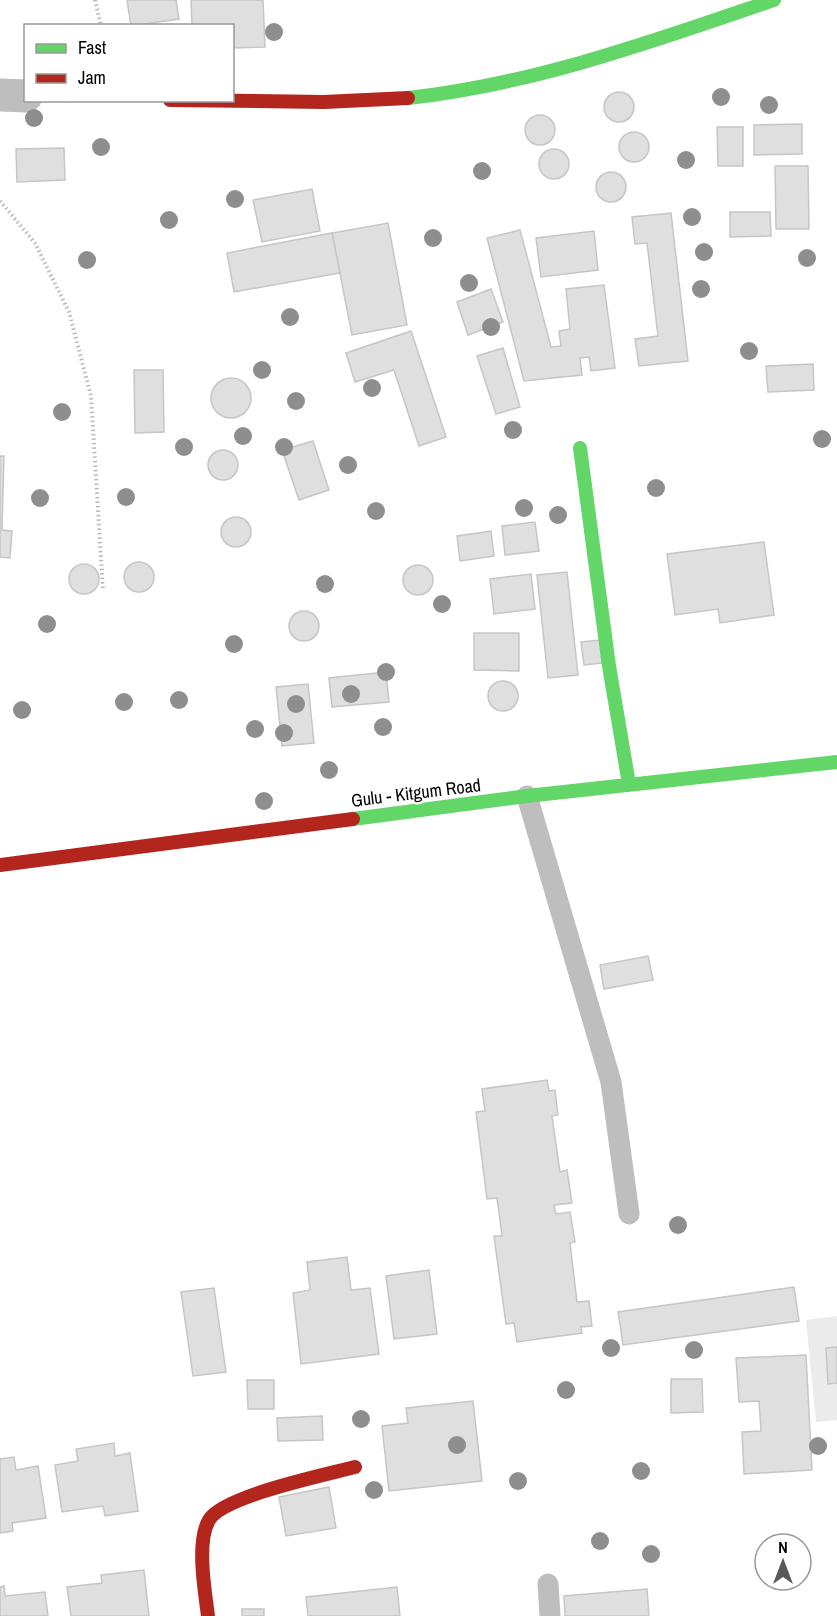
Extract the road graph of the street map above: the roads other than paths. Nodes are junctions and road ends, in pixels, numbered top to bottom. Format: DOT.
graph roads {
  1 [pos="774,0"];
  2 [pos="0,95"];
  3 [pos="24,96"];
  4 [pos="222,102"];
  5 [pos="580,448"];
  6 [pos="837,762"];
  7 [pos="629,784"];
  8 [pos="527,796"];
  9 [pos="0,866"];
  10 [pos="629,1214"];
  11 [pos="355,1467"];
  12 [pos="548,1584"];
  13 [pos="208,1616"];
  14 [pos="550,1616"];
  1 -- 4 [label="street"];
  2 -- 3 [label="street"];
  5 -- 7 [label="street"];
  6 -- 7 [label="street, Gulu - Kitgum Road"];
  7 -- 8 [label="street, Gulu - Kitgum Road"];
  8 -- 9 [label="street, Gulu - Kitgum Road"];
  8 -- 10 [label="lane"];
  11 -- 13 [label="street"];
  12 -- 14 [label="lane"];
}
